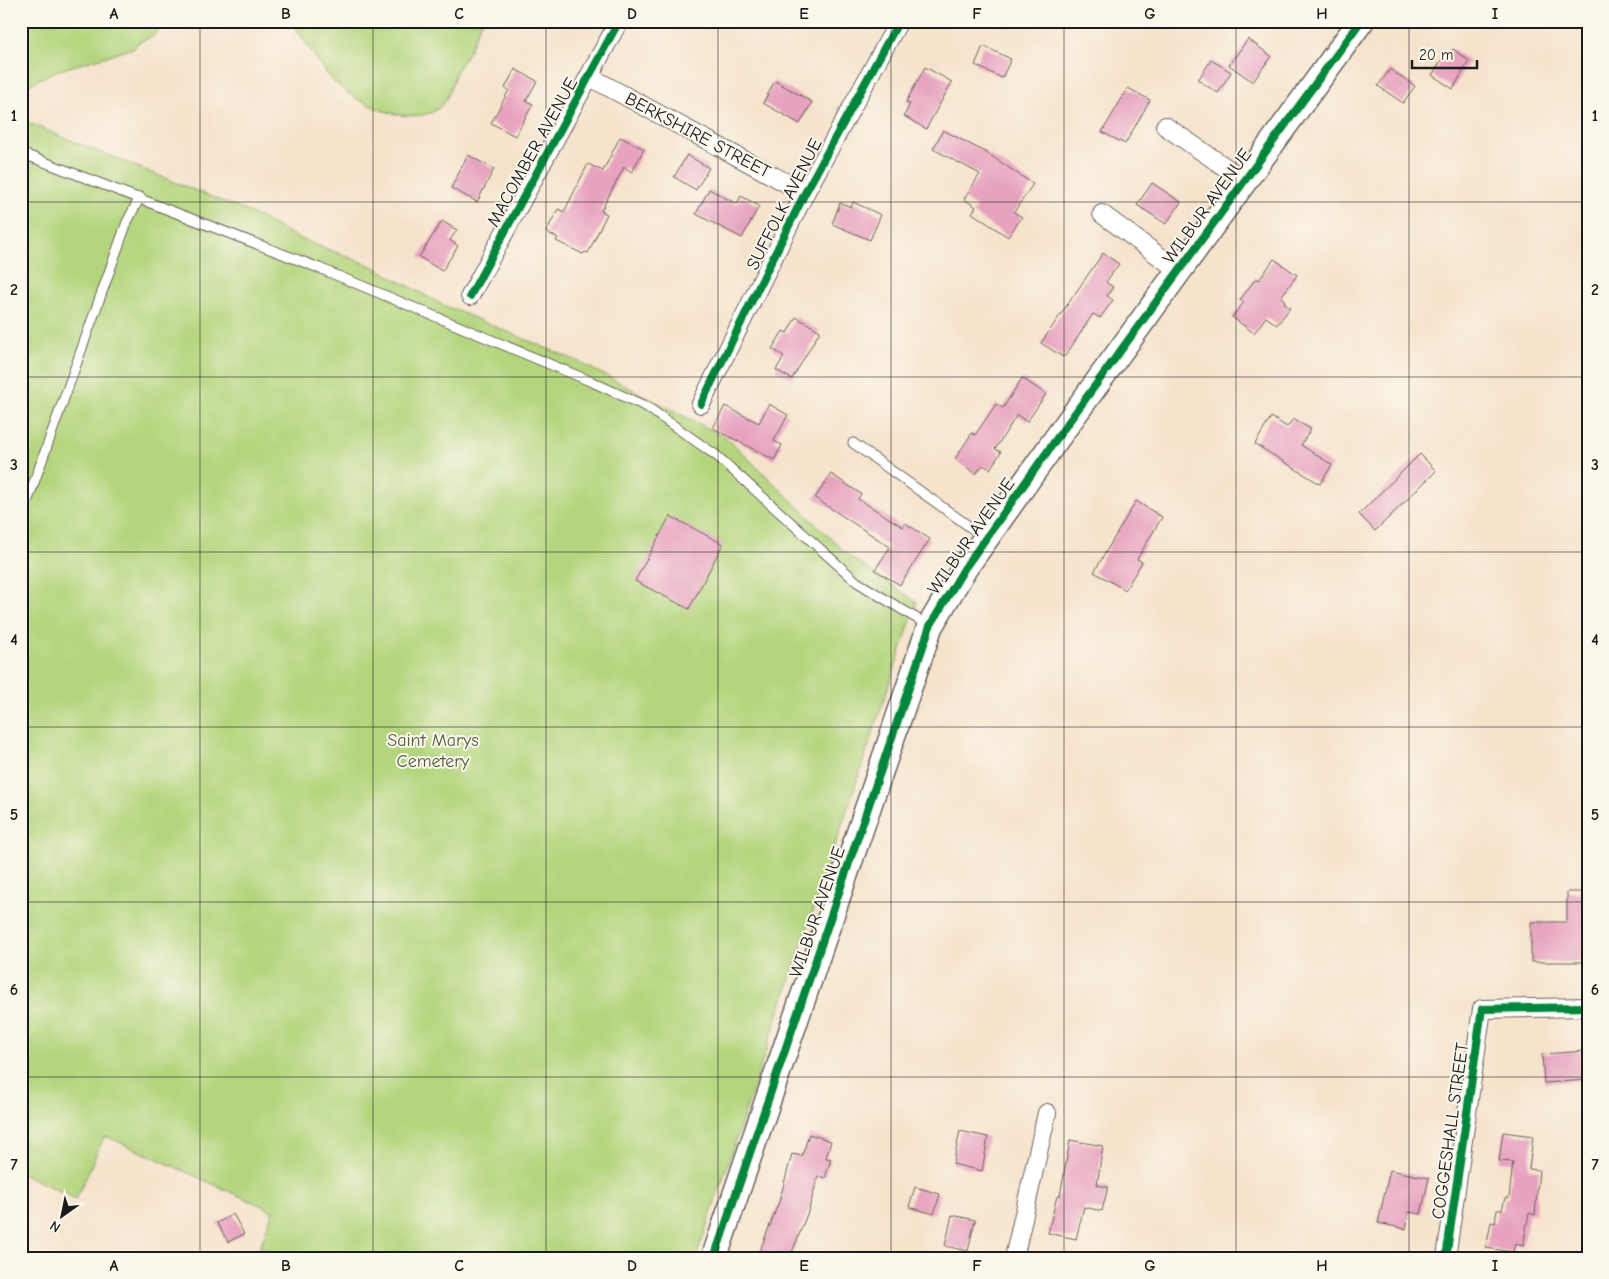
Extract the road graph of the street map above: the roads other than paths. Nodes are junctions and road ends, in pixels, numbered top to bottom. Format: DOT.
graph roads {
  1 [pos="619,21"];
  2 [pos="899,21"];
  3 [pos="1361,21"];
  4 [pos="590,77"];
  5 [pos="1165,126"];
  6 [pos="21,153"];
  7 [pos="1244,180"];
  8 [pos="805,193"];
  9 [pos="140,197"];
  10 [pos="1102,214"];
  11 [pos="1178,270"];
  12 [pos="470,296"];
  13 [pos="701,404"];
  14 [pos="853,443"];
  15 [pos="21,519"];
  16 [pos="986,538"];
  17 [pos="930,626"];
  18 [pos="1588,1007"];
  19 [pos="1047,1113"];
  20 [pos="714,1258"];
  21 [pos="1014,1258"];
  22 [pos="1446,1258"];
  1 -- 4 [label="street, MACOMBER AVENUE"];
  2 -- 8 [label="street, SUFFOLK AVENUE"];
  3 -- 7 [label="street, WILBUR AVENUE"];
  4 -- 8 [label="street, BERKSHIRE STREET"];
  4 -- 12 [label="street, MACOMBER AVENUE"];
  5 -- 7 [label="street"];
  6 -- 9 [label="lane"];
  7 -- 11 [label="street, WILBUR AVENUE"];
  8 -- 13 [label="street, SUFFOLK AVENUE"];
  9 -- 15 [label="lane"];
  9 -- 17 [label="lane"];
  10 -- 11 [label="street"];
  11 -- 16 [label="street, WILBUR AVENUE"];
  14 -- 16 [label="lane"];
  16 -- 17 [label="street, WILBUR AVENUE"];
  17 -- 20 [label="street, WILBUR AVENUE"];
  18 -- 22 [label="street, COGGESHALL STREET"];
  19 -- 21 [label="street"];
}
